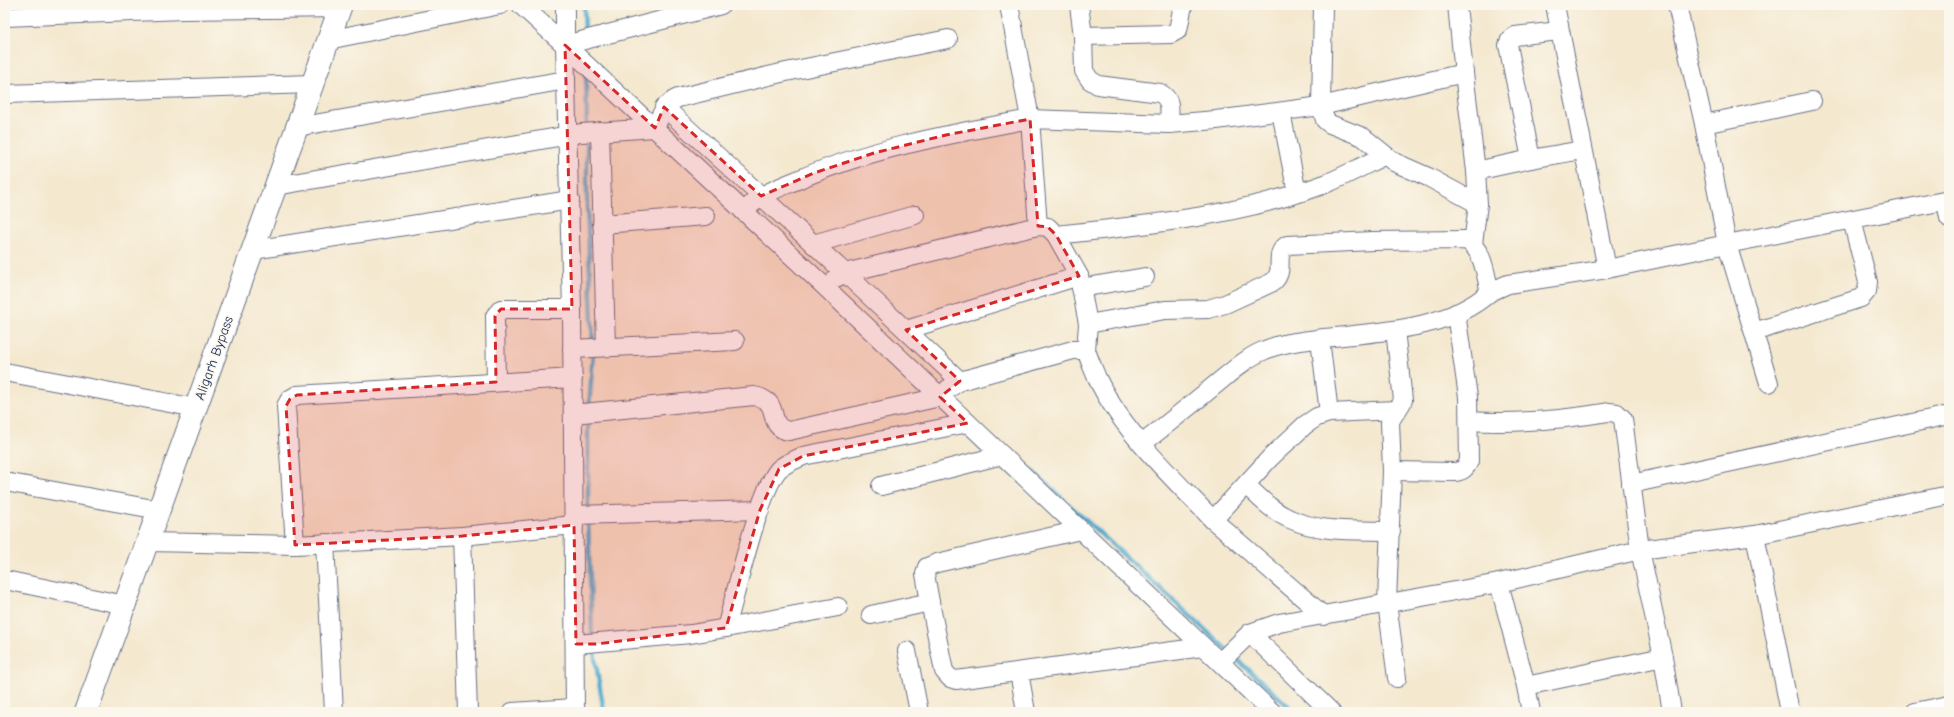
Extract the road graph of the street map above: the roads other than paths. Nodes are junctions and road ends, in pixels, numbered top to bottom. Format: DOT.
graph roads {
  1 [pos="500,5"];
  2 [pos="521,5"];
  3 [pos="565,5"];
  4 [pos="721,5"];
  5 [pos="1009,5"];
  6 [pos="1079,5"];
  7 [pos="1183,5"];
  8 [pos="1323,5"];
  9 [pos="1457,5"];
  10 [pos="1555,5"];
  11 [pos="1677,5"];
  12 [pos="340,7"];
  13 [pos="5,17"];
  14 [pos="1559,31"];
  15 [pos="1083,36"];
  16 [pos="948,39"];
  17 [pos="328,40"];
  18 [pos="580,40"];
  19 [pos="1464,73"];
  20 [pos="566,80"];
  21 [pos="313,84"];
  22 [pos="5,94"];
  23 [pos="1812,100"];
  24 [pos="1321,106"];
  25 [pos="1281,112"];
  26 [pos="659,118"];
  27 [pos="1030,119"];
  28 [pos="1169,124"];
  29 [pos="1704,124"];
  30 [pos="297,127"];
  31 [pos="585,133"];
  32 [pos="1582,150"];
  33 [pos="1385,156"];
  34 [pos="1531,159"];
  35 [pos="1476,171"];
  36 [pos="276,186"];
  37 [pos="1296,193"];
  38 [pos="570,200"];
  39 [pos="1947,200"];
  40 [pos="752,203"];
  41 [pos="1478,204"];
  42 [pos="915,215"];
  43 [pos="706,216"];
  44 [pos="1949,218"];
  45 [pos="1852,220"];
  46 [pos="602,224"];
  47 [pos="1038,226"];
  48 [pos="1056,235"];
  49 [pos="813,244"];
  50 [pos="1473,244"];
  51 [pos="1728,244"];
  52 [pos="252,250"];
  53 [pos="1607,269"];
  54 [pos="845,272"];
  55 [pos="1145,276"];
  56 [pos="1080,282"];
  57 [pos="823,285"];
  58 [pos="1490,292"];
  59 [pos="572,309"];
  60 [pos="1456,313"];
  61 [pos="1088,324"];
  62 [pos="906,330"];
  63 [pos="1395,330"];
  64 [pos="1754,332"];
  65 [pos="1320,339"];
  66 [pos="735,341"];
  67 [pos="589,348"];
  68 [pos="1086,350"];
  69 [pos="5,372"];
  70 [pos="572,378"];
  71 [pos="496,382"];
  72 [pos="1769,383"];
  73 [pos="951,387"];
  74 [pos="196,408"];
  75 [pos="1397,410"];
  76 [pos="584,413"];
  77 [pos="1329,413"];
  78 [pos="1949,415"];
  79 [pos="1469,421"];
  80 [pos="968,423"];
  81 [pos="1142,444"];
  82 [pos="1002,455"];
  83 [pos="1392,471"];
  84 [pos="5,482"];
  85 [pos="1631,484"];
  86 [pos="1246,485"];
  87 [pos="881,486"];
  88 [pos="1949,495"];
  89 [pos="159,510"];
  90 [pos="760,510"];
  91 [pos="581,517"];
  92 [pos="1213,520"];
  93 [pos="1080,530"];
  94 [pos="1391,531"];
  95 [pos="1755,535"];
  96 [pos="462,536"];
  97 [pos="147,542"];
  98 [pos="325,543"];
  99 [pos="295,545"];
  100 [pos="1640,550"];
  101 [pos="5,580"];
  102 [pos="1499,583"];
  103 [pos="930,602"];
  104 [pos="1388,603"];
  105 [pos="124,605"];
  106 [pos="838,608"];
  107 [pos="871,615"];
  108 [pos="1324,616"];
  109 [pos="726,628"];
  110 [pos="587,644"];
  111 [pos="1203,647"];
  112 [pos="1234,648"];
  113 [pos="907,651"];
  114 [pos="1663,657"];
  115 [pos="1019,672"];
  116 [pos="1397,678"];
  117 [pos="1526,686"];
  118 [pos="1949,705"];
  119 [pos="575,710"];
  120 [pos="86,712"];
  121 [pos="334,712"];
  122 [pos="468,712"];
  123 [pos="512,712"];
  124 [pos="919,712"];
  125 [pos="1026,712"];
  126 [pos="1272,712"];
  127 [pos="1331,712"];
  128 [pos="1531,712"];
  129 [pos="1672,712"];
  130 [pos="1790,712"];
  131 [pos="1915,712"];
  1 -- 17 [label="street"];
  2 -- 18 [label="street"];
  3 -- 18 [label="street"];
  4 -- 18 [label="street"];
  5 -- 27 [label="street"];
  6 -- 15 [label="street"];
  7 -- 15 [label="street"];
  8 -- 24 [label="street"];
  9 -- 19 [label="street"];
  10 -- 14 [label="street"];
  11 -- 29 [label="street"];
  12 -- 13 [label="street"];
  12 -- 17 [label="highway, Aligarh Bypass"];
  14 -- 32 [label="street"];
  14 -- 34 [label="street"];
  15 -- 28 [label="street"];
  16 -- 26 [label="street"];
  17 -- 21 [label="highway, Aligarh Bypass"];
  18 -- 20 [label="street"];
  18 -- 26 [label="street"];
  19 -- 24 [label="street"];
  19 -- 35 [label="street"];
  20 -- 30 [label="street"];
  20 -- 31 [label="street"];
  21 -- 22 [label="street"];
  21 -- 30 [label="highway, Aligarh Bypass"];
  23 -- 29 [label="street"];
  24 -- 25 [label="street"];
  24 -- 33 [label="street"];
  25 -- 28 [label="street"];
  25 -- 37 [label="street"];
  26 -- 31 [label="street"];
  26 -- 40 [label="street"];
  27 -- 28 [label="street"];
  27 -- 40 [label="street"];
  27 -- 47 [label="street"];
  29 -- 51 [label="street"];
  30 -- 36 [label="highway, Aligarh Bypass"];
  31 -- 36 [label="street"];
  31 -- 38 [label="street"];
  31 -- 46 [label="street"];
  32 -- 34 [label="street"];
  32 -- 53 [label="street"];
  33 -- 37 [label="street"];
  33 -- 41 [label="street"];
  34 -- 35 [label="street"];
  35 -- 41 [label="street"];
  36 -- 52 [label="highway, Aligarh Bypass"];
  37 -- 48 [label="street"];
  38 -- 52 [label="street"];
  38 -- 59 [label="street"];
  39 -- 44 [label="street"];
  39 -- 45 [label="street"];
  40 -- 49 [label="street"];
  40 -- 57 [label="street"];
  41 -- 50 [label="street"];
  42 -- 49 [label="street"];
  43 -- 46 [label="street"];
  45 -- 51 [label="street"];
  45 -- 64 [label="street"];
  46 -- 67 [label="street"];
  47 -- 48 [label="street"];
  47 -- 54 [label="street"];
  48 -- 56 [label="street"];
  49 -- 54 [label="street"];
  50 -- 58 [label="street"];
  50 -- 61 [label="street"];
  51 -- 53 [label="street"];
  51 -- 64 [label="street"];
  52 -- 74 [label="highway, Aligarh Bypass"];
  53 -- 58 [label="street"];
  54 -- 57 [label="street"];
  54 -- 62 [label="street"];
  55 -- 56 [label="street"];
  56 -- 61 [label="street"];
  56 -- 62 [label="street"];
  57 -- 73 [label="street"];
  58 -- 60 [label="street"];
  59 -- 67 [label="street"];
  59 -- 71 [label="street"];
  60 -- 63 [label="street"];
  60 -- 79 [label="street"];
  61 -- 68 [label="street"];
  62 -- 73 [label="street"];
  63 -- 65 [label="street"];
  63 -- 75 [label="street"];
  64 -- 72 [label="street"];
  65 -- 77 [label="street"];
  65 -- 81 [label="street"];
  66 -- 67 [label="street"];
  67 -- 70 [label="street"];
  68 -- 73 [label="street"];
  68 -- 81 [label="street"];
  69 -- 74 [label="street"];
  70 -- 71 [label="street"];
  70 -- 76 [label="street"];
  71 -- 99 [label="street"];
  73 -- 76 [label="street"];
  73 -- 80 [label="street"];
  74 -- 89 [label="highway, Aligarh Bypass"];
  75 -- 77 [label="street"];
  75 -- 83 [label="street"];
  76 -- 91 [label="street"];
  77 -- 86 [label="street"];
  78 -- 85 [label="street"];
  79 -- 83 [label="street"];
  79 -- 85 [label="street"];
  80 -- 82 [label="street"];
  80 -- 90 [label="street"];
  81 -- 92 [label="street"];
  82 -- 87 [label="street"];
  82 -- 93 [label="street"];
  83 -- 94 [label="street"];
  84 -- 89 [label="street"];
  85 -- 100 [label="street"];
  86 -- 92 [label="street"];
  86 -- 94 [label="street"];
  88 -- 95 [label="street"];
  89 -- 97 [label="highway, Aligarh Bypass"];
  90 -- 91 [label="street"];
  90 -- 109 [label="street"];
  91 -- 96 [label="street"];
  91 -- 110 [label="street"];
  92 -- 108 [label="street"];
  93 -- 103 [label="street"];
  93 -- 111 [label="street"];
  94 -- 104 [label="street"];
  95 -- 100 [label="street"];
  95 -- 130 [label="street"];
  96 -- 98 [label="street"];
  96 -- 122 [label="street"];
  97 -- 99 [label="street"];
  97 -- 105 [label="highway, Aligarh Bypass"];
  98 -- 99 [label="street"];
  98 -- 121 [label="street"];
  100 -- 102 [label="street"];
  100 -- 114 [label="street"];
  101 -- 105 [label="street"];
  102 -- 104 [label="street"];
  102 -- 117 [label="street"];
  103 -- 107 [label="street"];
  103 -- 115 [label="street"];
  104 -- 108 [label="street"];
  104 -- 116 [label="street"];
  105 -- 120 [label="highway, Aligarh Bypass"];
  106 -- 109 [label="street"];
  108 -- 112 [label="street"];
  109 -- 110 [label="street"];
  110 -- 119 [label="street"];
  111 -- 112 [label="street"];
  111 -- 115 [label="street"];
  112 -- 126 [label="street"];
  112 -- 127 [label="street"];
  113 -- 124 [label="street"];
  114 -- 117 [label="street"];
  114 -- 129 [label="street"];
  115 -- 125 [label="street"];
  117 -- 128 [label="street"];
  118 -- 131 [label="street"];
  119 -- 123 [label="street"];
}
